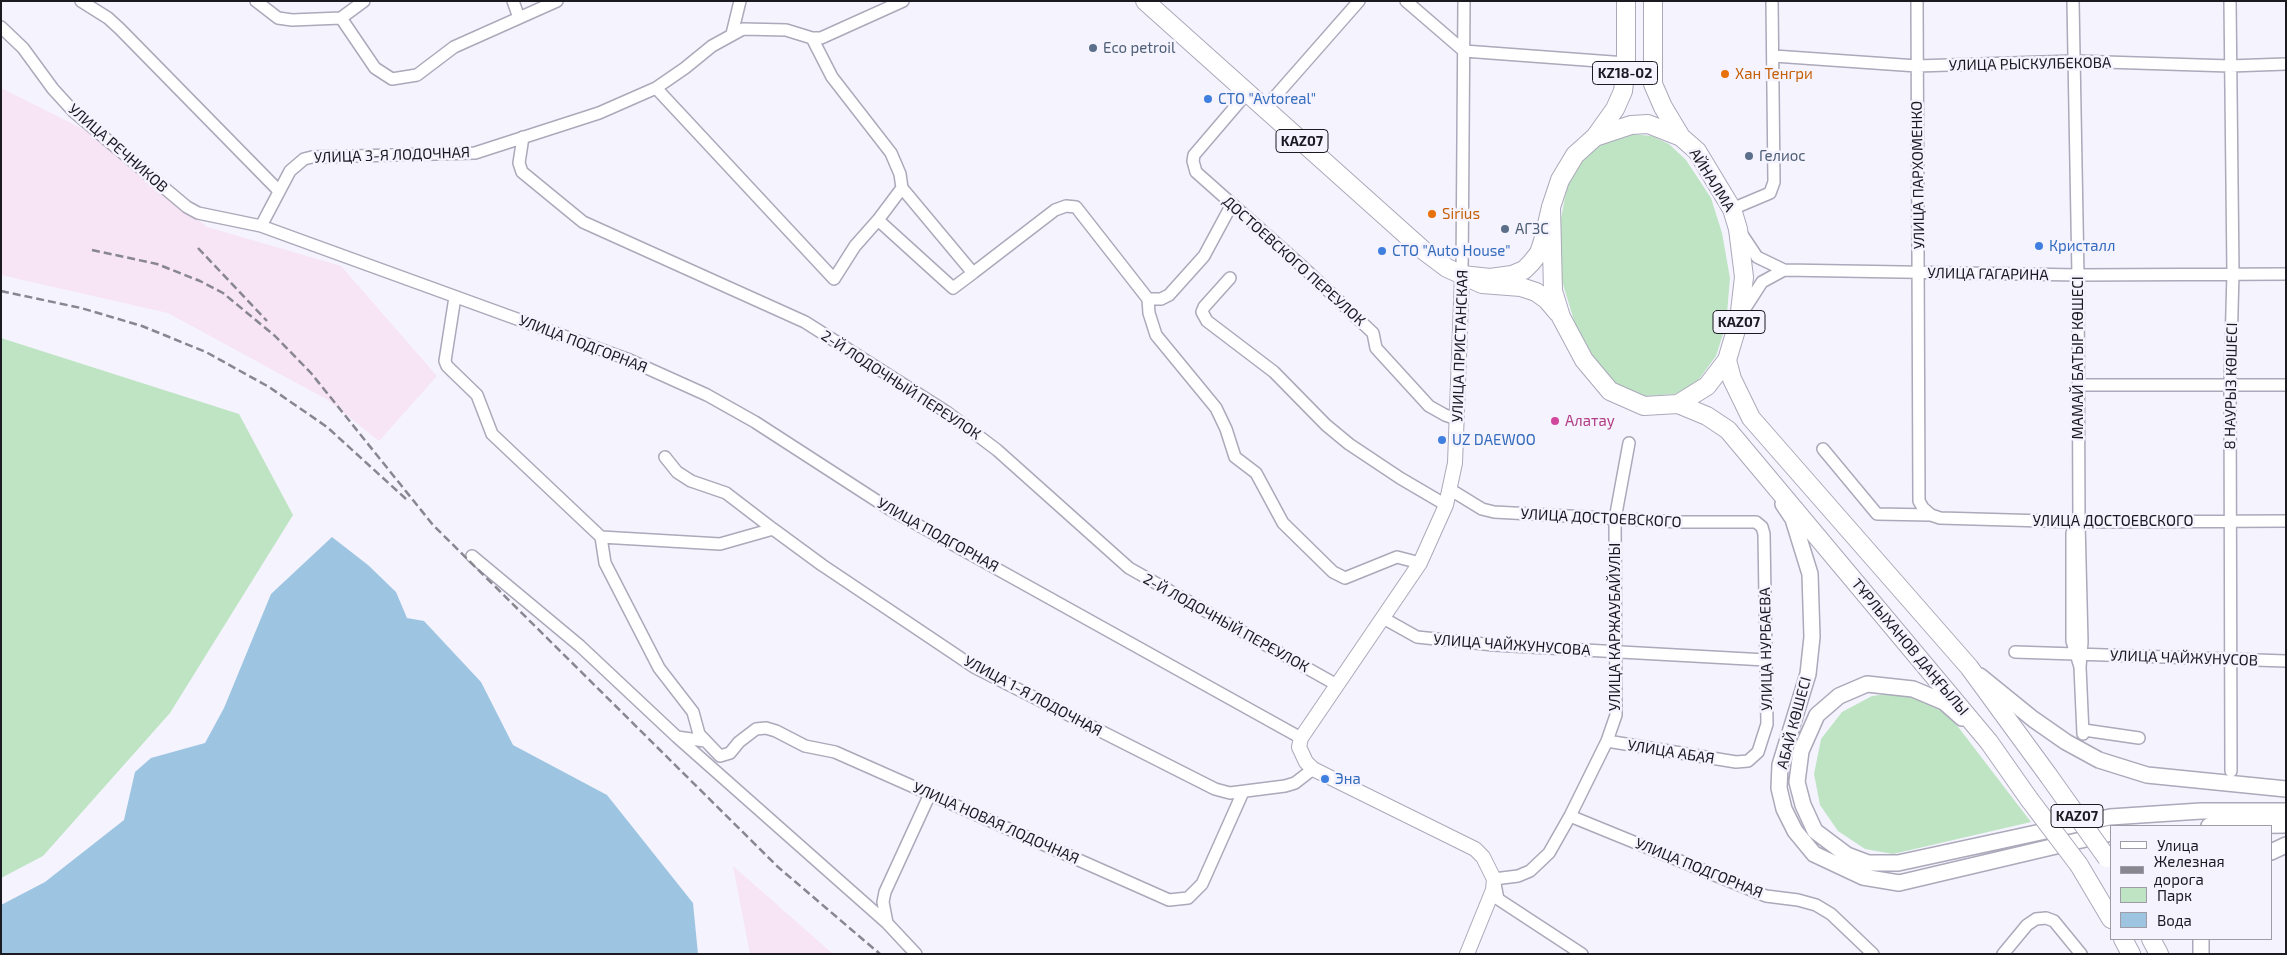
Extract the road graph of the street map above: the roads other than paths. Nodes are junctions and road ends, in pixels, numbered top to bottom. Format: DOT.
graph roads {
  1 [pos="81,1"];
  2 [pos="256,1"];
  3 [pos="364,1"];
  4 [pos="513,1"];
  5 [pos="557,1"];
  6 [pos="740,1"];
  7 [pos="903,1"];
  8 [pos="1145,1"];
  9 [pos="1359,1"];
  10 [pos="1406,1"];
  11 [pos="1464,1"];
  12 [pos="1626,1"];
  13 [pos="1653,1"];
  14 [pos="1772,1"];
  15 [pos="1918,1"];
  16 [pos="2074,1"];
  17 [pos="2230,1"];
  18 [pos="341,18"];
  19 [pos="520,18"];
  20 [pos="1,28"];
  21 [pos="732,34"];
  22 [pos="812,38"];
  23 [pos="1464,51"];
  24 [pos="1774,56"];
  25 [pos="2074,61"];
  26 [pos="1626,62"];
  27 [pos="2286,64"];
  28 [pos="1918,66"];
  29 [pos="2230,66"];
  30 [pos="656,88"];
  31 [pos="1247,93"];
  32 [pos="1265,108"];
  33 [pos="1595,136"];
  34 [pos="523,137"];
  35 [pos="1681,137"];
  36 [pos="902,188"];
  37 [pos="279,191"];
  38 [pos="1232,204"];
  39 [pos="1551,207"];
  40 [pos="1732,209"];
  41 [pos="878,220"];
  42 [pos="261,226"];
  43 [pos="1738,229"];
  44 [pos="1784,270"];
  45 [pos="973,273"];
  46 [pos="1919,273"];
  47 [pos="2233,273"];
  48 [pos="1462,274"];
  49 [pos="2286,274"];
  50 [pos="2074,275"];
  51 [pos="1230,278"];
  52 [pos="455,297"];
  53 [pos="1148,299"];
  54 [pos="1561,317"];
  55 [pos="1739,320"];
  56 [pos="1728,360"];
  57 [pos="2078,385"];
  58 [pos="2230,385"];
  59 [pos="2286,385"];
  60 [pos="1678,404"];
  61 [pos="1457,418"];
  62 [pos="1629,443"];
  63 [pos="1823,449"];
  64 [pos="665,457"];
  65 [pos="1760,467"];
  66 [pos="1450,490"];
  67 [pos="1446,505"];
  68 [pos="1936,517"];
  69 [pos="1615,520"];
  70 [pos="2231,521"];
  71 [pos="2286,521"];
  72 [pos="1756,522"];
  73 [pos="2075,522"];
  74 [pos="773,529"];
  75 [pos="601,537"];
  76 [pos="472,556"];
  77 [pos="1420,563"];
  78 [pos="1383,618"];
  79 [pos="1617,652"];
  80 [pos="2015,652"];
  81 [pos="2078,654"];
  82 [pos="1766,660"];
  83 [pos="2231,661"];
  84 [pos="2286,661"];
  85 [pos="1969,667"];
  86 [pos="1337,685"];
  87 [pos="677,737"];
  88 [pos="1301,738"];
  89 [pos="2139,738"];
  90 [pos="705,741"];
  91 [pos="1607,741"];
  92 [pos="1989,742"];
  93 [pos="1736,762"];
  94 [pos="1313,769"];
  95 [pos="2231,772"];
  96 [pos="2286,789"];
  97 [pos="1243,792"];
  98 [pos="930,794"];
  99 [pos="2286,811"];
  100 [pos="1570,816"];
  101 [pos="2272,825"];
  102 [pos="2286,825"];
  103 [pos="2110,833"];
  104 [pos="2286,845"];
  105 [pos="2272,852"];
  106 [pos="2109,862"];
  107 [pos="1494,879"];
  108 [pos="2110,917"];
  109 [pos="887,923"];
  110 [pos="2123,940"];
  111 [pos="2151,940"];
  112 [pos="2201,940"];
  113 [pos="916,954"];
  114 [pos="1467,954"];
  115 [pos="1582,954"];
  116 [pos="1873,954"];
  117 [pos="2003,954"];
  118 [pos="2082,954"];
  119 [pos="2131,954"];
  120 [pos="2159,954"];
  121 [pos="2201,954"];
  1 -- 37 [label="street"];
  2 -- 18 [label="street"];
  3 -- 18 [label="street"];
  4 -- 19 [label="street"];
  5 -- 19 [label="street"];
  6 -- 21 [label="street"];
  7 -- 22 [label="street"];
  8 -- 31 [label="highway, KAZ07"];
  9 -- 32 [label="street"];
  10 -- 23 [label="street"];
  11 -- 23 [label="street, УЛИЦА ПРИСТАНСКАЯ"];
  12 -- 26 [label="highway, KZ18-02"];
  13 -- 35 [label="highway, KZ18-02"];
  14 -- 24 [label="street"];
  15 -- 28 [label="street, УЛИЦА ПАРХОМЕНКО"];
  16 -- 25 [label="street, МАМАЙ БАТЫР КӨШЕСІ"];
  17 -- 29 [label="street, 8 НАУРЫЗ КӨШЕСІ"];
  18 -- 19 [label="street"];
  20 -- 42 [label="street, УЛИЦА РЕЧНИКОВ"];
  21 -- 22 [label="street, УЛИЦА 3-Я ЛОДОЧНАЯ"];
  21 -- 30 [label="street, УЛИЦА 3-Я ЛОДОЧНАЯ"];
  22 -- 36 [label="street"];
  23 -- 26 [label="street"];
  23 -- 48 [label="street, УЛИЦА ПРИСТАНСКАЯ"];
  24 -- 28 [label="street, УЛИЦА РЫСКУЛБЕКОВА"];
  24 -- 40 [label="street"];
  25 -- 28 [label="street, УЛИЦА РЫСКУЛБЕКОВА"];
  25 -- 29 [label="street, УЛИЦА РЫСКУЛБЕКОВА"];
  25 -- 50 [label="street, МАМАЙ БАТЫР КӨШЕСІ"];
  26 -- 33 [label="highway, KZ18-02"];
  27 -- 29 [label="street, УЛИЦА РЫСКУЛБЕКОВА"];
  28 -- 46 [label="street, УЛИЦА ПАРХОМЕНКО"];
  29 -- 47 [label="street, 8 НАУРЫЗ КӨШЕСІ"];
  30 -- 34 [label="street, УЛИЦА 3-Я ЛОДОЧНАЯ"];
  30 -- 41 [label="street"];
  31 -- 32 [label="highway, KAZ07"];
  31 -- 38 [label="street, ДОСТОЕВСКОГО ПЕРЕУЛОК"];
  32 -- 48 [label="highway, KAZ07"];
  33 -- 35 [label="highway, АЙНАЛМА / KAZ07"];
  33 -- 39 [label="highway, АЙНАЛМА / KAZ07"];
  34 -- 37 [label="street, УЛИЦА 3-Я ЛОДОЧНАЯ"];
  34 -- 86 [label="street, 2-Й ЛОДОЧНЫЙ ПЕРЕУЛОК"];
  35 -- 40 [label="highway, АЙНАЛМА / KAZ07"];
  36 -- 41 [label="street"];
  36 -- 45 [label="street"];
  37 -- 42 [label="street, УЛИЦА 3-Я ЛОДОЧНАЯ"];
  38 -- 53 [label="street"];
  38 -- 61 [label="street, ДОСТОЕВСКОГО ПЕРЕУЛОК"];
  39 -- 48 [label="highway, KAZ07"];
  39 -- 54 [label="highway, АЙНАЛМА / KAZ07"];
  40 -- 43 [label="highway, АЙНАЛМА / KAZ07"];
  41 -- 45 [label="street"];
  42 -- 52 [label="street, УЛИЦА ПОДГОРНАЯ"];
  43 -- 44 [label="street, УЛИЦА ГАГАРИНА"];
  43 -- 55 [label="highway, АЙНАЛМА / KAZ07"];
  44 -- 46 [label="street, УЛИЦА ГАГАРИНА"];
  44 -- 55 [label="street"];
  45 -- 53 [label="street"];
  46 -- 50 [label="street, УЛИЦА ГАГАРИНА"];
  46 -- 68 [label="street, УЛИЦА ПАРХОМЕНКО"];
  47 -- 49 [label="street, УЛИЦА ГАГАРИНА"];
  47 -- 50 [label="street, УЛИЦА ГАГАРИНА"];
  47 -- 58 [label="street, 8 НАУРЫЗ КӨШЕСІ"];
  48 -- 54 [label="highway, KAZ07"];
  48 -- 61 [label="street, УЛИЦА ПРИСТАНСКАЯ"];
  50 -- 57 [label="street, МАМАЙ БАТЫР КӨШЕСІ"];
  50 -- 73 [label="street, МАМАЙ БАТЫР КӨШЕСІ"];
  51 -- 67 [label="street"];
  52 -- 75 [label="street"];
  52 -- 88 [label="street, УЛИЦА ПОДГОРНАЯ"];
  53 -- 77 [label="street"];
  54 -- 60 [label="highway, АЙНАЛМА / KAZ07"];
  55 -- 56 [label="highway, АЙНАЛМА / KAZ07"];
  56 -- 60 [label="highway, АЙНАЛМА / KAZ07"];
  56 -- 85 [label="highway, ТҰРЛЫХАНОВ ДАҢҒЫЛЫ / KAZ07"];
  57 -- 58 [label="street"];
  57 -- 73 [label="street, МАМАЙ БАТЫР КӨШЕСІ"];
  58 -- 59 [label="street"];
  58 -- 70 [label="street, 8 НАУРЫЗ КӨШЕСІ"];
  60 -- 65 [label="highway, ТҰРЛЫХАНОВ ДАҢҒЫЛЫ / KAZ07"];
  61 -- 66 [label="street, УЛИЦА ПРИСТАНСКАЯ"];
  62 -- 69 [label="street, УЛИЦА КАРЖАУБАЙУЛЫ"];
  63 -- 68 [label="street, УЛИЦА ДОСТОЕВСКОГО"];
  64 -- 74 [label="street, УЛИЦА 1-Я ЛОДОЧНАЯ"];
  65 -- 92 [label="highway, ТҰРЛЫХАНОВ ДАҢҒЫЛЫ / KAZ07"];
  65 -- 103 [label="main road, АБАЙ КӨШЕСІ"];
  66 -- 67 [label="street, УЛИЦА ПРИСТАНСКАЯ"];
  66 -- 69 [label="street, УЛИЦА ДОСТОЕВСКОГО"];
  67 -- 77 [label="street, УЛИЦА ПРИСТАНСКАЯ"];
  68 -- 73 [label="street, УЛИЦА ДОСТОЕВСКОГО"];
  69 -- 72 [label="street, УЛИЦА ДОСТОЕВСКОГО"];
  69 -- 79 [label="street, УЛИЦА КАРЖАУБАЙУЛЫ"];
  70 -- 71 [label="street, УЛИЦА ДОСТОЕВСКОГО"];
  70 -- 73 [label="street, УЛИЦА ДОСТОЕВСКОГО"];
  70 -- 83 [label="street, 8 НАУРЫЗ КӨШЕСІ"];
  72 -- 82 [label="street, УЛИЦА НУРБАЕВА"];
  73 -- 81 [label="street, МАМАЙ БАТЫР КӨШЕСІ"];
  74 -- 75 [label="street"];
  74 -- 97 [label="street, УЛИЦА 1-Я ЛОДОЧНАЯ"];
  75 -- 90 [label="street"];
  76 -- 87 [label="street"];
  77 -- 78 [label="street, УЛИЦА ПРИСТАНСКАЯ"];
  78 -- 79 [label="street, УЛИЦА ЧАЙЖУНУСОВА"];
  78 -- 86 [label="street, УЛИЦА ПРИСТАНСКАЯ"];
  79 -- 82 [label="street, УЛИЦА ЧАЙЖУНУСОВА"];
  79 -- 91 [label="street, УЛИЦА КАРЖАУБАЙУЛЫ"];
  80 -- 81 [label="street, УЛИЦА ЧАЙЖУНУСОВ"];
  81 -- 83 [label="street, УЛИЦА ЧАЙЖУНУСОВ"];
  81 -- 89 [label="street, МАМАЙ БАТЫР КӨШЕСІ"];
  82 -- 93 [label="street, УЛИЦА НУРБАЕВА"];
  83 -- 84 [label="street, УЛИЦА ЧАЙЖУНУСОВ"];
  83 -- 95 [label="street, 8 НАУРЫЗ КӨШЕСІ"];
  85 -- 96 [label="main road"];
  85 -- 106 [label="highway, ТҰРЛЫХАНОВ ДАҢҒЫЛЫ / KAZ07, bridge"];
  86 -- 88 [label="street, УЛИЦА ПРИСТАНСКАЯ"];
  87 -- 90 [label="street"];
  87 -- 109 [label="street"];
  88 -- 94 [label="street"];
  90 -- 98 [label="street, УЛИЦА НОВАЯ ЛОДОЧНАЯ"];
  91 -- 93 [label="street, УЛИЦА АБАЯ"];
  91 -- 100 [label="street, УЛИЦА КАРЖАУБАЙУЛЫ"];
  92 -- 99 [label="main road, АБАЙ КӨШЕСІ"];
  92 -- 108 [label="highway, ТҰРЛЫХАНОВ ДАҢҒЫЛЫ / KAZ07, bridge"];
  94 -- 97 [label="street, УЛИЦА 1-Я ЛОДОЧНАЯ"];
  94 -- 107 [label="street"];
  97 -- 98 [label="street, УЛИЦА НОВАЯ ЛОДОЧНАЯ"];
  98 -- 109 [label="street"];
  100 -- 107 [label="street, УЛИЦА КАРЖАУБАЙУЛЫ"];
  100 -- 116 [label="street, УЛИЦА ПОДГОРНАЯ"];
  101 -- 102 [label="main road"];
  104 -- 105 [label="main road"];
  107 -- 114 [label="street"];
  107 -- 115 [label="street"];
  109 -- 113 [label="street"];
  110 -- 119 [label="highway"];
  111 -- 120 [label="highway"];
  112 -- 121 [label="main road"];
  117 -- 118 [label="street"];
}
